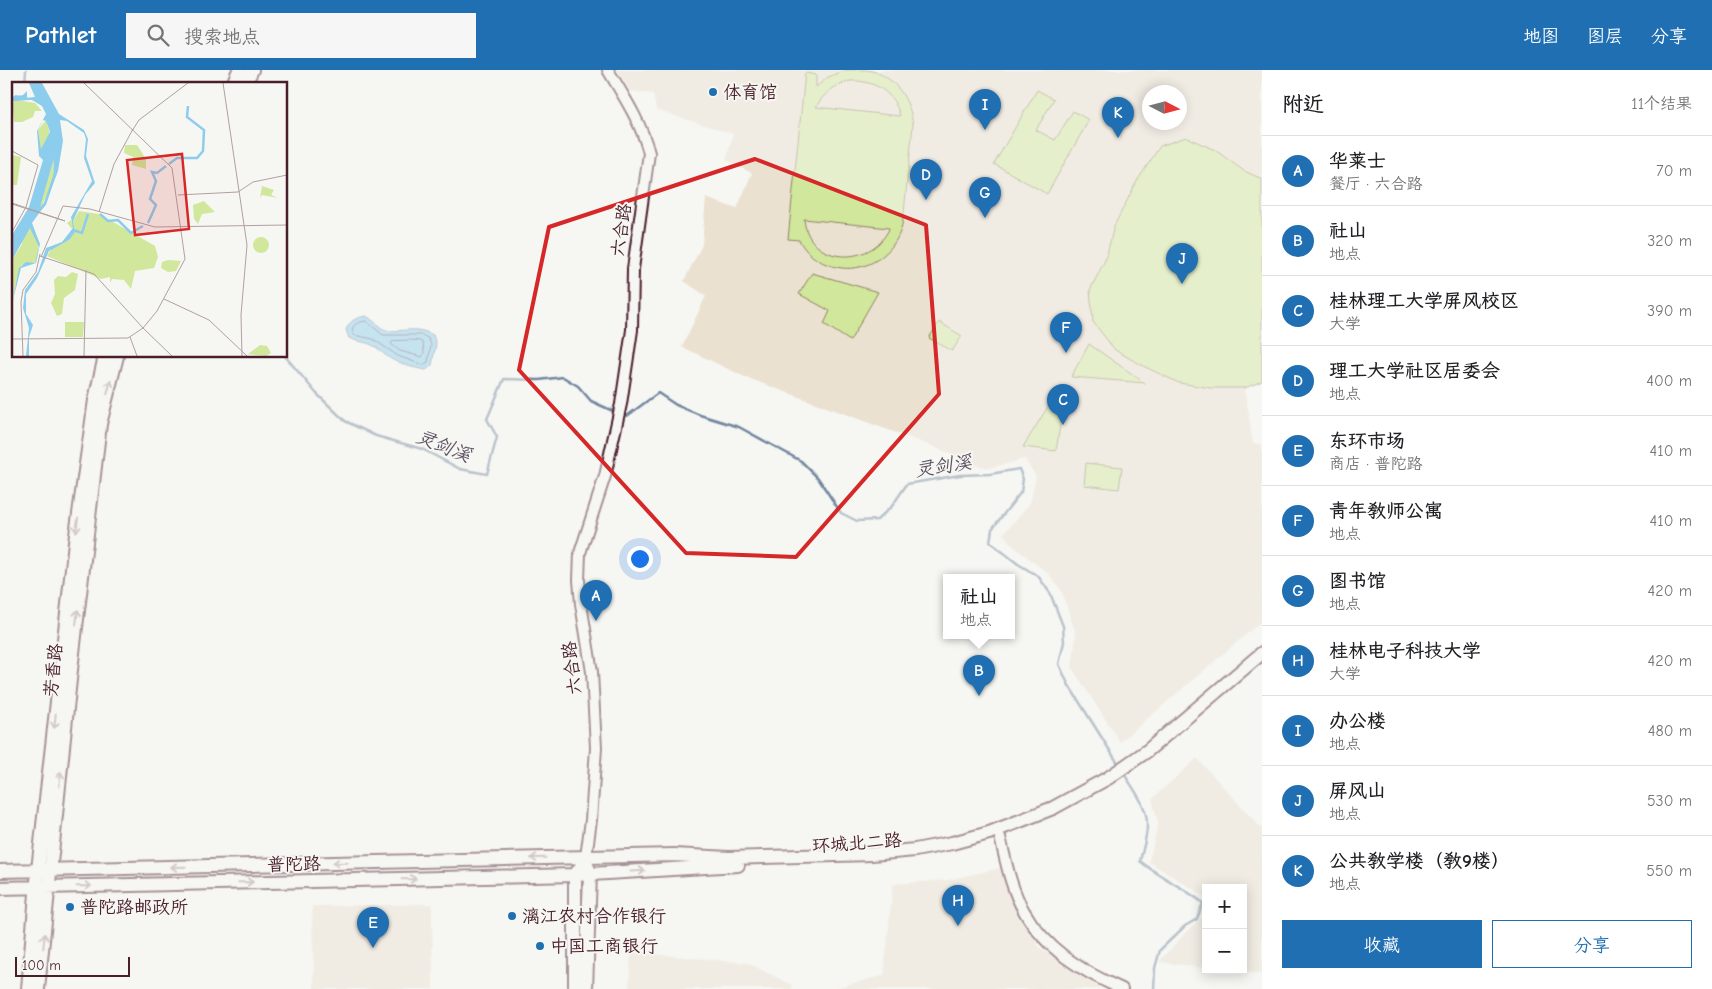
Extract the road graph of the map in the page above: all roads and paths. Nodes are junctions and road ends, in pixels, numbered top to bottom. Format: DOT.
graph roads {
  1 [pos="239,70"];
  2 [pos="252,70"];
  3 [pos="608,70"];
  4 [pos="234,82"];
  5 [pos="246,82"];
  6 [pos="105,358"];
  7 [pos="116,358"];
  8 [pos="1262,653"];
  9 [pos="1262,663"];
  10 [pos="1135,765"];
  11 [pos="1110,781"];
  12 [pos="1000,837"];
  13 [pos="586,857"];
  14 [pos="44,870"];
  15 [pos="0,871"];
  16 [pos="590,874"];
  17 [pos="575,875"];
  18 [pos="44,887"];
  19 [pos="0,888"];
  20 [pos="28,989"];
  21 [pos="38,989"];
  22 [pos="575,989"];
  23 [pos="586,989"];
  24 [pos="1122,989"];
  1 -- 4 [label="main road"];
  2 -- 5 [label="main road"];
  3 -- 13 [label="street, 六合路"];
  6 -- 14 [label="main road, 芳香路, one-way"];
  14 -- 7 [label="main road, 芳香路, one-way"];
  8 -- 10 [label="main road"];
  9 -- 10 [label="main road"];
  10 -- 11 [label="main road"];
  11 -- 12 [label="main road, 环城北二路"];
  11 -- 13 [label="main road, 环城北二路"];
  16 -- 12 [label="main road, 环城北二路, one-way"];
  12 -- 24 [label="street"];
  13 -- 14 [label="main road, 普陀路, one-way"];
  13 -- 16 [label="main road"];
  13 -- 17 [label="main road"];
  14 -- 15 [label="main road, 普陀路"];
  14 -- 18 [label="main road, 芳香路"];
  16 -- 17 [label="main road, 普陀路"];
  16 -- 23 [label="main road"];
  18 -- 17 [label="main road, 普陀路, one-way"];
  17 -- 22 [label="main road"];
  18 -- 19 [label="main road, 普陀路"];
  18 -- 20 [label="main road, 芳香路"];
  21 -- 18 [label="main road, 芳香路, one-way"];
}
